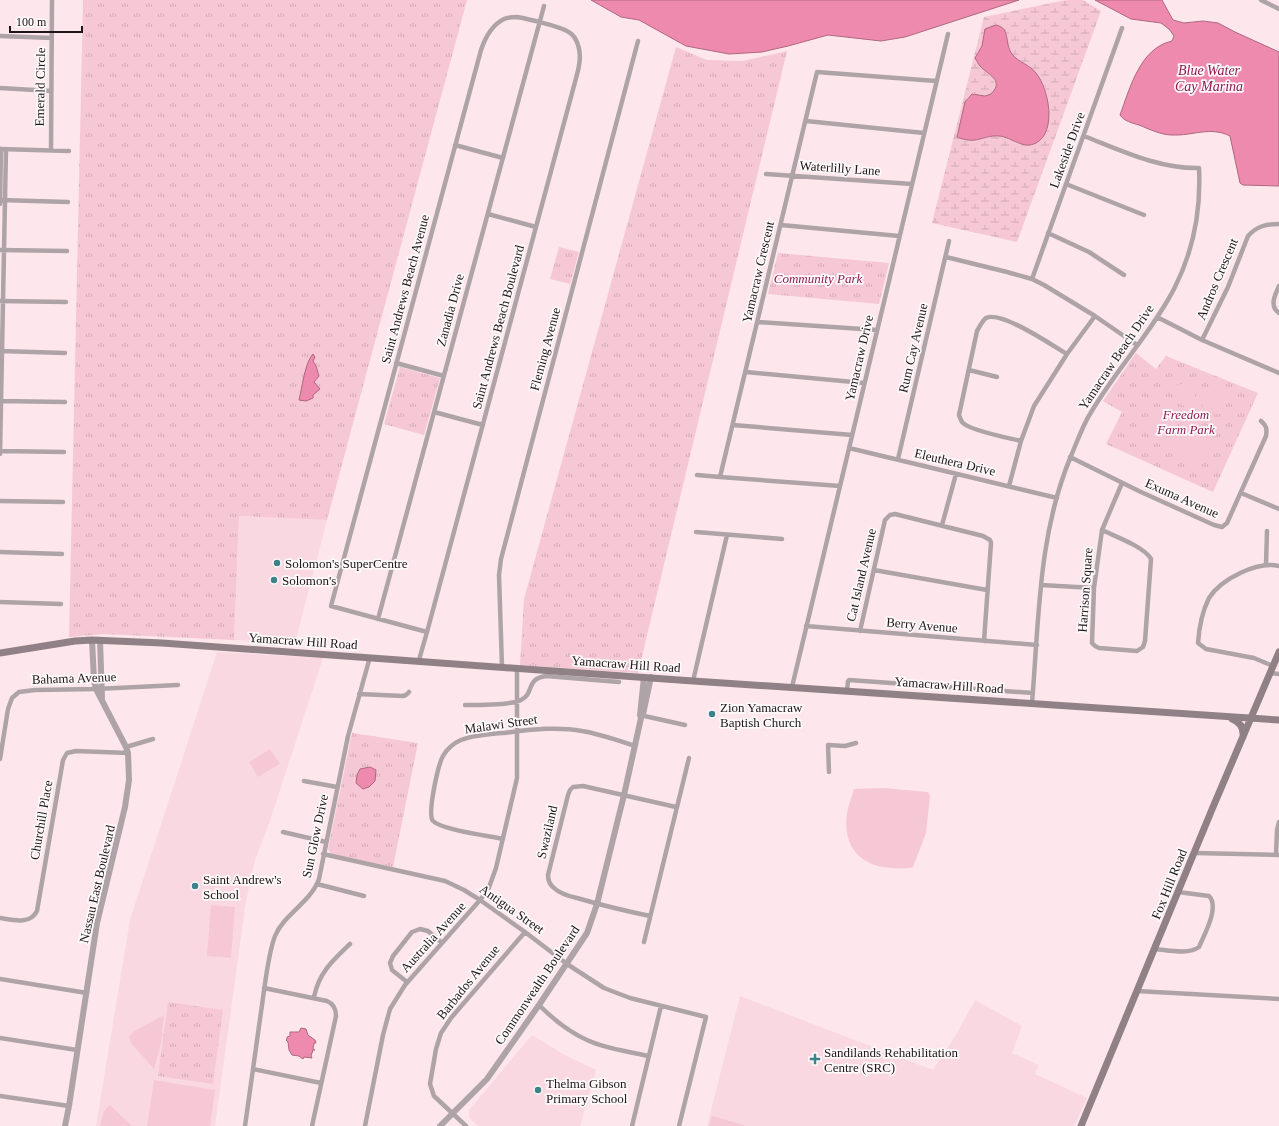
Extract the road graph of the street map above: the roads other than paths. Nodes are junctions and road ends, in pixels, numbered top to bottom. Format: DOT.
graph roads {
  1 [pos="52,0"];
  2 [pos="1261,0"];
  3 [pos="544,6"];
  4 [pos="1279,9"];
  5 [pos="539,23"];
  6 [pos="1122,28"];
  7 [pos="948,34"];
  8 [pos="0,36"];
  9 [pos="52,38"];
  10 [pos="638,41"];
  11 [pos="936,81"];
  12 [pos="0,88"];
  13 [pos="52,91"];
  14 [pos="806,121"];
  15 [pos="924,133"];
  16 [pos="1084,136"];
  17 [pos="455,145"];
  18 [pos="2,149"];
  19 [pos="51,150"];
  20 [pos="69,151"];
  21 [pos="503,158"];
  22 [pos="766,174"];
  23 [pos="792,176"];
  24 [pos="912,184"];
  25 [pos="1066,184"];
  26 [pos="2,200"];
  27 [pos="68,202"];
  28 [pos="0,204"];
  29 [pos="488,214"];
  30 [pos="1144,215"];
  31 [pos="1279,224"];
  32 [pos="781,225"];
  33 [pos="536,227"];
  34 [pos="1048,233"];
  35 [pos="899,236"];
  36 [pos="949,241"];
  37 [pos="2,250"];
  38 [pos="67,251"];
  39 [pos="946,257"];
  40 [pos="1124,275"];
  41 [pos="1032,279"];
  42 [pos="1279,286"];
  43 [pos="2,301"];
  44 [pos="66,302"];
  45 [pos="1279,313"];
  46 [pos="1095,316"];
  47 [pos="1157,317"];
  48 [pos="758,322"];
  49 [pos="877,330"];
  50 [pos="1202,340"];
  51 [pos="1137,345"];
  52 [pos="1,351"];
  53 [pos="66,353"];
  54 [pos="1067,354"];
  55 [pos="396,363"];
  56 [pos="969,370"];
  57 [pos="746,372"];
  58 [pos="1279,373"];
  59 [pos="444,376"];
  60 [pos="997,377"];
  61 [pos="864,383"];
  62 [pos="1,401"];
  63 [pos="65,402"];
  64 [pos="434,412"];
  65 [pos="1261,421"];
  66 [pos="482,425"];
  67 [pos="733,425"];
  68 [pos="852,435"];
  69 [pos="1021,441"];
  70 [pos="849,448"];
  71 [pos="0,451"];
  72 [pos="64,452"];
  73 [pos="0,454"];
  74 [pos="1070,457"];
  75 [pos="898,459"];
  76 [pos="956,474"];
  77 [pos="697,475"];
  78 [pos="720,477"];
  79 [pos="1122,483"];
  80 [pos="840,486"];
  81 [pos="1009,486"];
  82 [pos="1241,493"];
  83 [pos="1056,498"];
  84 [pos="0,501"];
  85 [pos="63,502"];
  86 [pos="1279,509"];
  87 [pos="942,525"];
  88 [pos="1102,530"];
  89 [pos="1267,531"];
  90 [pos="696,532"];
  91 [pos="727,535"];
  92 [pos="782,540"];
  93 [pos="0,552"];
  94 [pos="62,554"];
  95 [pos="1266,565"];
  96 [pos="1279,566"];
  97 [pos="874,570"];
  98 [pos="1040,585"];
  99 [pos="1094,588"];
  100 [pos="987,590"];
  101 [pos="0,602"];
  102 [pos="61,604"];
  103 [pos="378,619"];
  104 [pos="806,626"];
  105 [pos="860,631"];
  106 [pos="427,632"];
  107 [pos="96,640"];
  108 [pos="984,641"];
  109 [pos="1037,645"];
  110 [pos="1279,652"];
  111 [pos="0,653"];
  112 [pos="370,657"];
  113 [pos="419,660"];
  114 [pos="1273,666"];
  115 [pos="502,667"];
  116 [pos="517,668"];
  117 [pos="1270,674"];
  118 [pos="1279,674"];
  119 [pos="647,677"];
  120 [pos="693,681"];
  121 [pos="619,682"];
  122 [pos="178,685"];
  123 [pos="923,685"];
  124 [pos="792,687"];
  125 [pos="99,689"];
  126 [pos="847,691"];
  127 [pos="408,692"];
  128 [pos="1033,693"];
  129 [pos="359,694"];
  130 [pos="922,696"];
  131 [pos="517,702"];
  132 [pos="1032,703"];
  133 [pos="1258,703"];
  134 [pos="465,705"];
  135 [pos="641,717"];
  136 [pos="1227,717"];
  137 [pos="1251,719"];
  138 [pos="1268,719"];
  139 [pos="1279,720"];
  140 [pos="685,725"];
  141 [pos="518,731"];
  142 [pos="153,739"];
  143 [pos="1242,739"];
  144 [pos="856,743"];
  145 [pos="635,746"];
  146 [pos="127,750"];
  147 [pos="689,758"];
  148 [pos="0,759"];
  149 [pos="829,772"];
  150 [pos="304,781"];
  151 [pos="337,787"];
  152 [pos="624,795"];
  153 [pos="676,807"];
  154 [pos="1279,822"];
  155 [pos="283,832"];
  156 [pos="504,839"];
  157 [pos="326,842"];
  158 [pos="1195,852"];
  159 [pos="324,854"];
  160 [pos="1278,855"];
  161 [pos="317,884"];
  162 [pos="1178,892"];
  163 [pos="364,896"];
  164 [pos="480,900"];
  165 [pos="597,904"];
  166 [pos="650,916"];
  167 [pos="0,918"];
  168 [pos="525,932"];
  169 [pos="644,942"];
  170 [pos="442,943"];
  171 [pos="350,944"];
  172 [pos="1155,949"];
  173 [pos="567,964"];
  174 [pos="0,979"];
  175 [pos="407,982"];
  176 [pos="264,988"];
  177 [pos="1137,991"];
  178 [pos="87,993"];
  179 [pos="314,997"];
  180 [pos="1279,999"];
  181 [pos="539,1005"];
  182 [pos="661,1006"];
  183 [pos="0,1038"];
  184 [pos="77,1050"];
  185 [pos="648,1056"];
  186 [pos="253,1069"];
  187 [pos="321,1083"];
  188 [pos="0,1096"];
  189 [pos="69,1106"];
  190 [pos="452,1114"];
  191 [pos="64,1126"];
  192 [pos="245,1126"];
  193 [pos="312,1126"];
  194 [pos="365,1126"];
  195 [pos="440,1126"];
  196 [pos="466,1126"];
  197 [pos="632,1126"];
  198 [pos="679,1126"];
  199 [pos="1081,1126"];
  1 -- 9 [label="street, Emerald Circle"];
  2 -- 4 [label="street"];
  3 -- 5 [label="street, Zanadia Drive"];
  5 -- 17 [label="street, Saint Andrews Beach Avenue"];
  5 -- 21 [label="street, Zanadia Drive"];
  5 -- 33 [label="street, Saint Andrews Beach Boulevard"];
  6 -- 16 [label="street, Lakeside Drive"];
  7 -- 11 [label="street, Yamacraw Drive"];
  8 -- 9 [label="street"];
  9 -- 13 [label="street, Emerald Circle"];
  10 -- 115 [label="street, Fleming Avenue"];
  11 -- 14 [label="street, Yamacraw Crescent"];
  11 -- 15 [label="street, Yamacraw Drive"];
  12 -- 13 [label="street"];
  13 -- 19 [label="street, Emerald Circle"];
  14 -- 15 [label="street"];
  14 -- 23 [label="street, Yamacraw Crescent"];
  15 -- 24 [label="street, Yamacraw Drive"];
  16 -- 25 [label="street, Lakeside Drive"];
  16 -- 47 [label="street, Yamacraw Beach Drive"];
  17 -- 21 [label="street"];
  17 -- 55 [label="street, Saint Andrews Beach Avenue"];
  18 -- 19 [label="street"];
  18 -- 26 [label="street"];
  19 -- 20 [label="street"];
  21 -- 29 [label="street, Zanadia Drive"];
  22 -- 23 [label="street, Waterlilly Lane"];
  23 -- 24 [label="street, Waterlilly Lane"];
  23 -- 32 [label="street, Yamacraw Crescent"];
  24 -- 35 [label="street, Yamacraw Drive"];
  25 -- 30 [label="street"];
  25 -- 34 [label="street, Lakeside Drive"];
  26 -- 27 [label="street"];
  26 -- 28 [label="street"];
  26 -- 37 [label="street"];
  29 -- 33 [label="street"];
  29 -- 59 [label="street, Zanadia Drive"];
  31 -- 50 [label="street, Andros Crescent"];
  32 -- 35 [label="street"];
  32 -- 48 [label="street, Yamacraw Crescent"];
  33 -- 66 [label="street, Saint Andrews Beach Boulevard"];
  34 -- 40 [label="street"];
  34 -- 41 [label="street, Lakeside Drive"];
  35 -- 49 [label="street, Yamacraw Drive"];
  36 -- 39 [label="street, Rum Cay Avenue"];
  37 -- 38 [label="street"];
  37 -- 43 [label="street"];
  39 -- 41 [label="street"];
  39 -- 75 [label="street, Rum Cay Avenue"];
  41 -- 46 [label="street"];
  42 -- 45 [label="street"];
  43 -- 44 [label="street"];
  43 -- 52 [label="street"];
  46 -- 51 [label="street"];
  46 -- 54 [label="street"];
  47 -- 50 [label="street"];
  47 -- 51 [label="street, Yamacraw Beach Drive"];
  48 -- 49 [label="street"];
  48 -- 57 [label="street, Yamacraw Crescent"];
  49 -- 61 [label="street, Yamacraw Drive"];
  50 -- 58 [label="street"];
  51 -- 74 [label="street, Yamacraw Beach Drive"];
  52 -- 53 [label="street"];
  52 -- 62 [label="street"];
  54 -- 56 [label="street"];
  54 -- 69 [label="street"];
  55 -- 59 [label="street"];
  55 -- 103 [label="street, Saint Andrews Beach Avenue"];
  56 -- 60 [label="street"];
  56 -- 69 [label="street"];
  57 -- 61 [label="street"];
  57 -- 67 [label="street, Yamacraw Crescent"];
  59 -- 64 [label="street, Zanadia Drive"];
  61 -- 68 [label="street, Yamacraw Drive"];
  62 -- 63 [label="street"];
  62 -- 71 [label="street"];
  64 -- 66 [label="street"];
  64 -- 103 [label="street, Zanadia Drive"];
  65 -- 82 [label="street, Exuma Avenue"];
  66 -- 106 [label="street, Saint Andrews Beach Boulevard"];
  67 -- 68 [label="street"];
  67 -- 78 [label="street, Yamacraw Crescent"];
  68 -- 70 [label="street, Yamacraw Drive"];
  69 -- 81 [label="street"];
  70 -- 75 [label="street, Eleuthera Drive"];
  70 -- 80 [label="street, Yamacraw Drive"];
  71 -- 72 [label="street"];
  71 -- 73 [label="street"];
  74 -- 79 [label="street, Exuma Avenue"];
  74 -- 83 [label="street, Yamacraw Beach Drive"];
  75 -- 76 [label="street, Eleuthera Drive"];
  76 -- 81 [label="street, Eleuthera Drive"];
  76 -- 87 [label="street"];
  77 -- 78 [label="street"];
  78 -- 80 [label="street"];
  79 -- 82 [label="street, Exuma Avenue"];
  79 -- 88 [label="street, Harrison Square"];
  80 -- 104 [label="street, Yamacraw Drive"];
  81 -- 83 [label="street, Eleuthera Drive"];
  82 -- 86 [label="street"];
  83 -- 98 [label="street, Yamacraw Beach Drive"];
  84 -- 85 [label="street"];
  87 -- 97 [label="street, Cat Island Avenue"];
  87 -- 100 [label="street, Cat Island Avenue"];
  88 -- 99 [label="street, Harrison Square"];
  88 -- 99 [label="street, Harrison Square"];
  89 -- 95 [label="street"];
  90 -- 91 [label="street"];
  91 -- 92 [label="street"];
  91 -- 120 [label="street"];
  93 -- 94 [label="street"];
  95 -- 96 [label="street"];
  95 -- 114 [label="street"];
  97 -- 100 [label="street"];
  97 -- 105 [label="street, Cat Island Avenue"];
  98 -- 99 [label="street"];
  98 -- 109 [label="street, Yamacraw Beach Drive"];
  100 -- 108 [label="street, Cat Island Avenue"];
  101 -- 102 [label="street"];
  103 -- 106 [label="street"];
  104 -- 105 [label="street, Berry Avenue"];
  104 -- 124 [label="street, Yamacraw Drive"];
  105 -- 108 [label="street, Berry Avenue"];
  106 -- 113 [label="street, Saint Andrews Beach Boulevard"];
  107 -- 111 [label="main road, Yamacraw Hill Road"];
  107 -- 112 [label="main road, Yamacraw Hill Road"];
  107 -- 125 [label="street, Nassau East Boulevard"];
  108 -- 109 [label="street, Berry Avenue"];
  109 -- 128 [label="street, Yamacraw Beach Drive"];
  110 -- 114 [label="main road, Fox Hill Road"];
  112 -- 113 [label="main road, Yamacraw Hill Road"];
  112 -- 129 [label="street, Sun Glow Drive"];
  113 -- 115 [label="main road, Yamacraw Hill Road"];
  114 -- 117 [label="main road, Fox Hill Road"];
  115 -- 116 [label="main road, Yamacraw Hill Road"];
  116 -- 119 [label="main road, Yamacraw Hill Road"];
  116 -- 131 [label="street, Australia Avenue"];
  117 -- 118 [label="street"];
  117 -- 133 [label="main road, Fox Hill Road"];
  119 -- 120 [label="main road, Yamacraw Hill Road"];
  119 -- 135 [label="street, Commonwealth Boulevard"];
  120 -- 124 [label="main road, Yamacraw Hill Road"];
  121 -- 131 [label="street"];
  122 -- 125 [label="street, Bahama Avenue"];
  123 -- 126 [label="street"];
  123 -- 128 [label="street"];
  123 -- 130 [label="street"];
  124 -- 126 [label="main road, Yamacraw Hill Road"];
  125 -- 146 [label="street, Nassau East Boulevard"];
  125 -- 148 [label="street, Bahama Avenue"];
  126 -- 130 [label="main road, Yamacraw Hill Road"];
  127 -- 129 [label="street"];
  128 -- 132 [label="street, Yamacraw Beach Drive"];
  129 -- 151 [label="street, Sun Glow Drive"];
  130 -- 132 [label="main road, Yamacraw Hill Road"];
  131 -- 134 [label="street"];
  131 -- 141 [label="street, Australia Avenue"];
  132 -- 136 [label="main road, Yamacraw Hill Road"];
  133 -- 137 [label="main road, Fox Hill Road"];
  133 -- 138 [label="main road"];
  135 -- 140 [label="street"];
  135 -- 145 [label="street, Commonwealth Boulevard"];
  136 -- 137 [label="main road, Yamacraw Hill Road"];
  136 -- 143 [label="main road"];
  137 -- 138 [label="main road, Yamacraw Hill Road"];
  137 -- 143 [label="main road, Fox Hill Road"];
  138 -- 139 [label="main road, Yamacraw Hill Road"];
  141 -- 145 [label="street, Malawi Street"];
  141 -- 156 [label="street, Australia Avenue"];
  141 -- 156 [label="street, Malawi Street"];
  142 -- 146 [label="street, Churchill Place"];
  143 -- 158 [label="main road, Fox Hill Road"];
  144 -- 149 [label="street"];
  145 -- 152 [label="street, Commonwealth Boulevard"];
  146 -- 167 [label="street, Churchill Place"];
  146 -- 178 [label="street, Nassau East Boulevard"];
  147 -- 153 [label="street"];
  150 -- 151 [label="street"];
  151 -- 157 [label="street, Sun Glow Drive"];
  152 -- 153 [label="street, Swaziland"];
  152 -- 165 [label="street, Commonwealth Boulevard"];
  152 -- 165 [label="street, Swaziland"];
  153 -- 166 [label="street"];
  154 -- 160 [label="street"];
  155 -- 157 [label="street"];
  156 -- 164 [label="street, Australia Avenue"];
  157 -- 159 [label="street, Sun Glow Drive"];
  158 -- 160 [label="street"];
  158 -- 162 [label="main road, Fox Hill Road"];
  159 -- 161 [label="street, Sun Glow Drive"];
  159 -- 164 [label="street, Antigua Street"];
  161 -- 163 [label="street"];
  161 -- 176 [label="street, Sun Glow Drive"];
  162 -- 172 [label="main road, Fox Hill Road"];
  162 -- 172 [label="street"];
  164 -- 168 [label="street, Antigua Street"];
  164 -- 170 [label="street, Australia Avenue"];
  165 -- 166 [label="street, Swaziland"];
  165 -- 173 [label="street, Commonwealth Boulevard"];
  166 -- 169 [label="street"];
  168 -- 173 [label="street, Antigua Street"];
  168 -- 190 [label="street, Barbados Avenue"];
  170 -- 175 [label="street, Australia Avenue"];
  170 -- 175 [label="street"];
  171 -- 179 [label="street"];
  172 -- 177 [label="main road, Fox Hill Road"];
  173 -- 181 [label="street, Commonwealth Boulevard"];
  173 -- 182 [label="street, Antigua Street"];
  174 -- 178 [label="street"];
  175 -- 194 [label="street, Australia Avenue"];
  176 -- 179 [label="street"];
  176 -- 186 [label="street, Sun Glow Drive"];
  177 -- 180 [label="street"];
  177 -- 199 [label="main road, Fox Hill Road"];
  178 -- 184 [label="street, Nassau East Boulevard"];
  179 -- 187 [label="street"];
  181 -- 185 [label="street"];
  181 -- 190 [label="street, Commonwealth Boulevard"];
  182 -- 185 [label="street"];
  182 -- 198 [label="street, Antigua Street"];
  183 -- 184 [label="street"];
  184 -- 189 [label="street, Nassau East Boulevard"];
  185 -- 197 [label="street"];
  186 -- 187 [label="street"];
  186 -- 192 [label="street, Sun Glow Drive"];
  187 -- 193 [label="street"];
  188 -- 189 [label="street"];
  189 -- 191 [label="street, Nassau East Boulevard"];
  190 -- 195 [label="street, Commonwealth Boulevard"];
  190 -- 196 [label="street, Barbados Avenue"];
}
